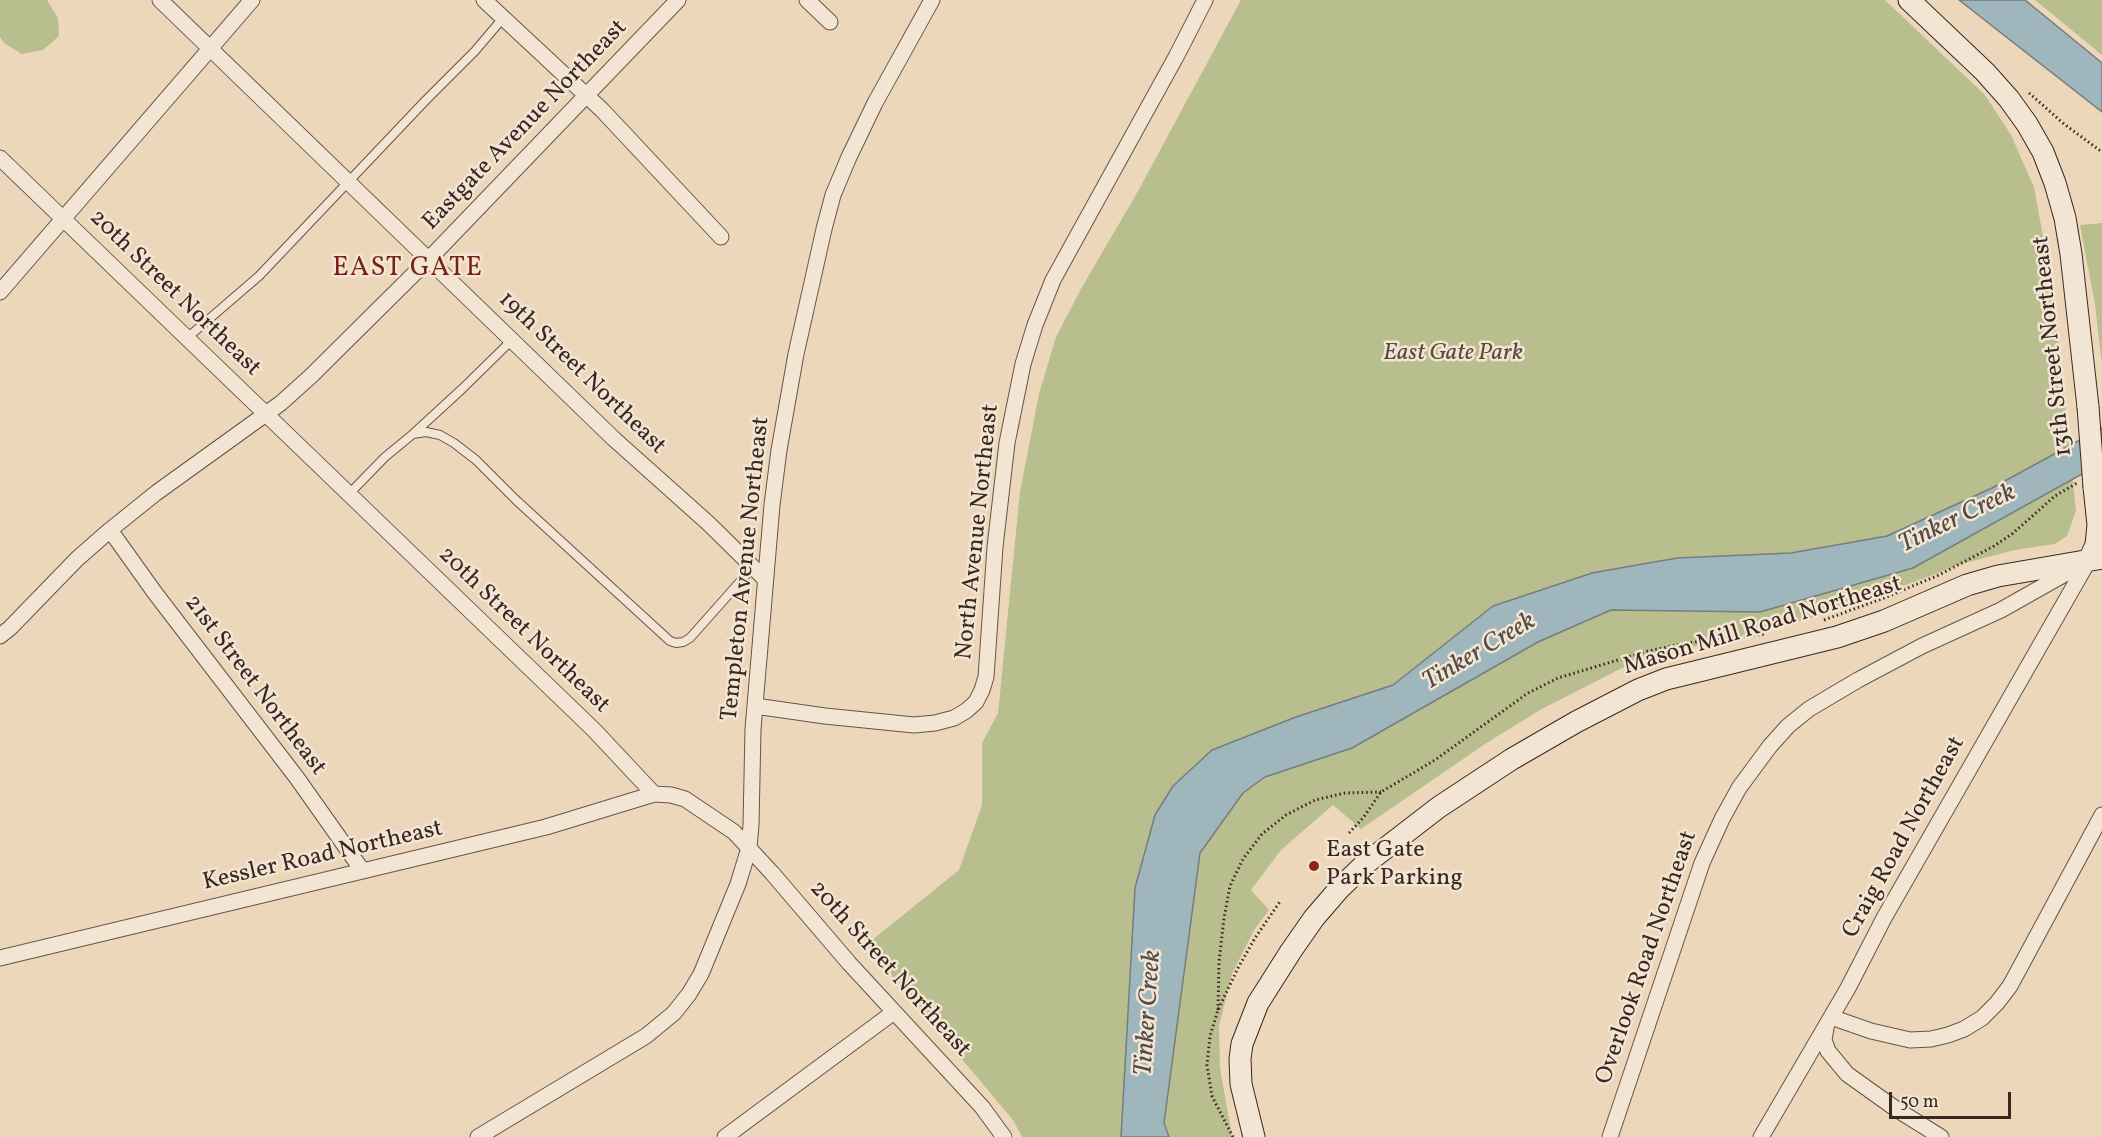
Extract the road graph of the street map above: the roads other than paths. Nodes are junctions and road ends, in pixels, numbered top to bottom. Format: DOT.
graph roads {
  1 [pos="160,0"];
  2 [pos="252,0"];
  3 [pos="484,0"];
  4 [pos="678,0"];
  5 [pos="807,0"];
  6 [pos="932,0"];
  7 [pos="1205,0"];
  8 [pos="1909,0"];
  9 [pos="504,18"];
  10 [pos="830,22"];
  11 [pos="210,48"];
  12 [pos="585,95"];
  13 [pos="0,158"];
  14 [pos="348,180"];
  15 [pos="63,219"];
  16 [pos="721,237"];
  17 [pos="429,259"];
  18 [pos="0,292"];
  19 [pos="187,338"];
  20 [pos="512,340"];
  21 [pos="266,414"];
  22 [pos="413,434"];
  23 [pos="348,494"];
  24 [pos="110,530"];
  25 [pos="2096,559"];
  26 [pos="753,567"];
  27 [pos="765,579"];
  28 [pos="0,636"];
  29 [pos="755,706"];
  30 [pos="654,794"];
  31 [pos="2102,815"];
  32 [pos="749,848"];
  33 [pos="362,870"];
  34 [pos="0,958"];
  35 [pos="894,1012"];
  36 [pos="1828,1022"];
  37 [pos="478,1137"];
  38 [pos="725,1137"];
  39 [pos="1004,1137"];
  40 [pos="1254,1137"];
  41 [pos="1610,1137"];
  42 [pos="1761,1137"];
  43 [pos="1941,1137"];
  1 -- 11 [label="street, 19th Street Northeast"];
  2 -- 11 [label="street"];
  3 -- 9 [label="street"];
  4 -- 12 [label="street, Eastgate Avenue Northeast"];
  5 -- 10 [label="street"];
  6 -- 27 [label="street, Templeton Avenue Northeast"];
  7 -- 29 [label="street, North Avenue Northeast"];
  8 -- 25 [label="street, 13th Street Northeast, bridge"];
  9 -- 12 [label="street"];
  9 -- 14 [label="lane"];
  11 -- 14 [label="street, 19th Street Northeast"];
  11 -- 15 [label="street"];
  12 -- 16 [label="street"];
  12 -- 17 [label="street, Eastgate Avenue Northeast"];
  13 -- 15 [label="street, 20th Street Northeast"];
  14 -- 17 [label="street, 19th Street Northeast"];
  14 -- 19 [label="lane"];
  15 -- 18 [label="street"];
  15 -- 19 [label="street, 20th Street Northeast"];
  17 -- 20 [label="street, 19th Street Northeast"];
  17 -- 21 [label="street, Eastgate Avenue Northeast"];
  19 -- 21 [label="street, 20th Street Northeast"];
  20 -- 22 [label="lane"];
  20 -- 26 [label="street, 19th Street Northeast"];
  21 -- 23 [label="street, 20th Street Northeast"];
  21 -- 24 [label="street, Eastgate Avenue Northeast"];
  22 -- 23 [label="lane"];
  22 -- 26 [label="lane"];
  23 -- 30 [label="street, 20th Street Northeast"];
  24 -- 28 [label="street, Eastgate Avenue Northeast"];
  24 -- 33 [label="street, 21st Street Northeast"];
  25 -- 36 [label="street, Craig Road Northeast"];
  25 -- 40 [label="street, Mason Mill Road Northeast"];
  25 -- 41 [label="street, Overlook Road Northeast"];
  26 -- 27 [label="street, 19th Street Northeast"];
  27 -- 29 [label="street, Templeton Avenue Northeast"];
  29 -- 32 [label="street, Templeton Avenue Northeast"];
  30 -- 32 [label="street, 20th Street Northeast"];
  30 -- 33 [label="street, Kessler Road Northeast"];
  31 -- 36 [label="street"];
  32 -- 35 [label="street, 20th Street Northeast"];
  32 -- 37 [label="street, Templeton Avenue Northeast"];
  33 -- 34 [label="street, Kessler Road Northeast"];
  35 -- 38 [label="street"];
  35 -- 39 [label="street, 20th Street Northeast"];
  36 -- 42 [label="street, Craig Road Northeast"];
  36 -- 43 [label="street"];
}
